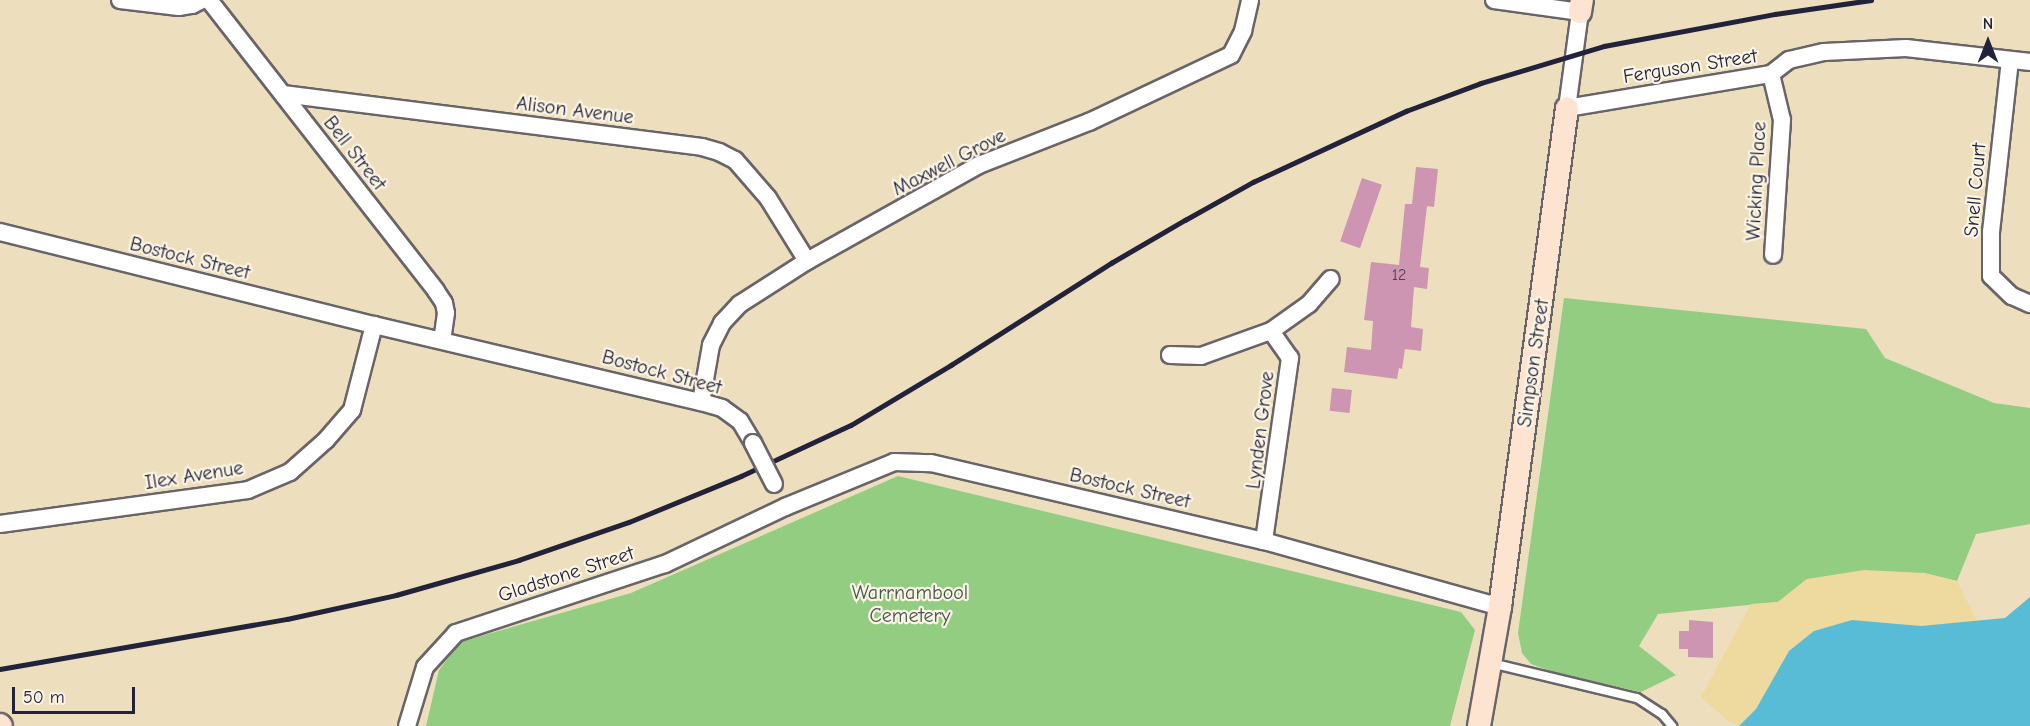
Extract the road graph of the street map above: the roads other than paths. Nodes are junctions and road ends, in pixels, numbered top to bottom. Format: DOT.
graph roads {
  1 [pos="120,0"];
  2 [pos="202,0"];
  3 [pos="209,0"];
  4 [pos="1250,0"];
  5 [pos="1494,0"];
  6 [pos="1581,6"];
  7 [pos="2010,60"];
  8 [pos="2030,62"];
  9 [pos="1771,74"];
  10 [pos="283,94"];
  11 [pos="1568,108"];
  12 [pos="0,232"];
  13 [pos="1773,255"];
  14 [pos="807,261"];
  15 [pos="1331,279"];
  16 [pos="2030,304"];
  17 [pos="374,325"];
  18 [pos="1271,331"];
  19 [pos="442,340"];
  20 [pos="1170,355"];
  21 [pos="701,402"];
  22 [pos="785,507"];
  23 [pos="0,524"];
  24 [pos="1264,541"];
  25 [pos="1500,607"];
  26 [pos="1491,663"];
  27 [pos="407,726"];
  28 [pos="1479,726"];
  29 [pos="1672,726"];
  1 -- 2 [label="street"];
  3 -- 10 [label="street, Bell Street"];
  4 -- 14 [label="street, Maxwell Grove"];
  5 -- 6 [label="street"];
  6 -- 11 [label="street, Simpson Street"];
  7 -- 8 [label="street, Ferguson Street"];
  7 -- 9 [label="street, Ferguson Street"];
  7 -- 16 [label="street, Snell Court"];
  9 -- 11 [label="street, Ferguson Street"];
  9 -- 13 [label="street, Wicking Place"];
  10 -- 14 [label="street, Alison Avenue"];
  10 -- 19 [label="street, Bell Street"];
  11 -- 25 [label="street, Simpson Street"];
  12 -- 17 [label="street, Bostock Street"];
  14 -- 21 [label="street, Maxwell Grove"];
  15 -- 18 [label="street"];
  17 -- 19 [label="street, Bostock Street"];
  17 -- 23 [label="street, Ilex Avenue"];
  18 -- 20 [label="street"];
  18 -- 24 [label="street, Lynden Grove"];
  19 -- 21 [label="street, Bostock Street"];
  21 -- 22 [label="street, Bostock Street, bridge"];
  22 -- 24 [label="street, Bostock Street"];
  22 -- 27 [label="street, Gladstone Street"];
  24 -- 25 [label="street, Bostock Street"];
  25 -- 26 [label="street, Simpson Street"];
  26 -- 28 [label="street, Simpson Street"];
  26 -- 29 [label="lane"];
}
